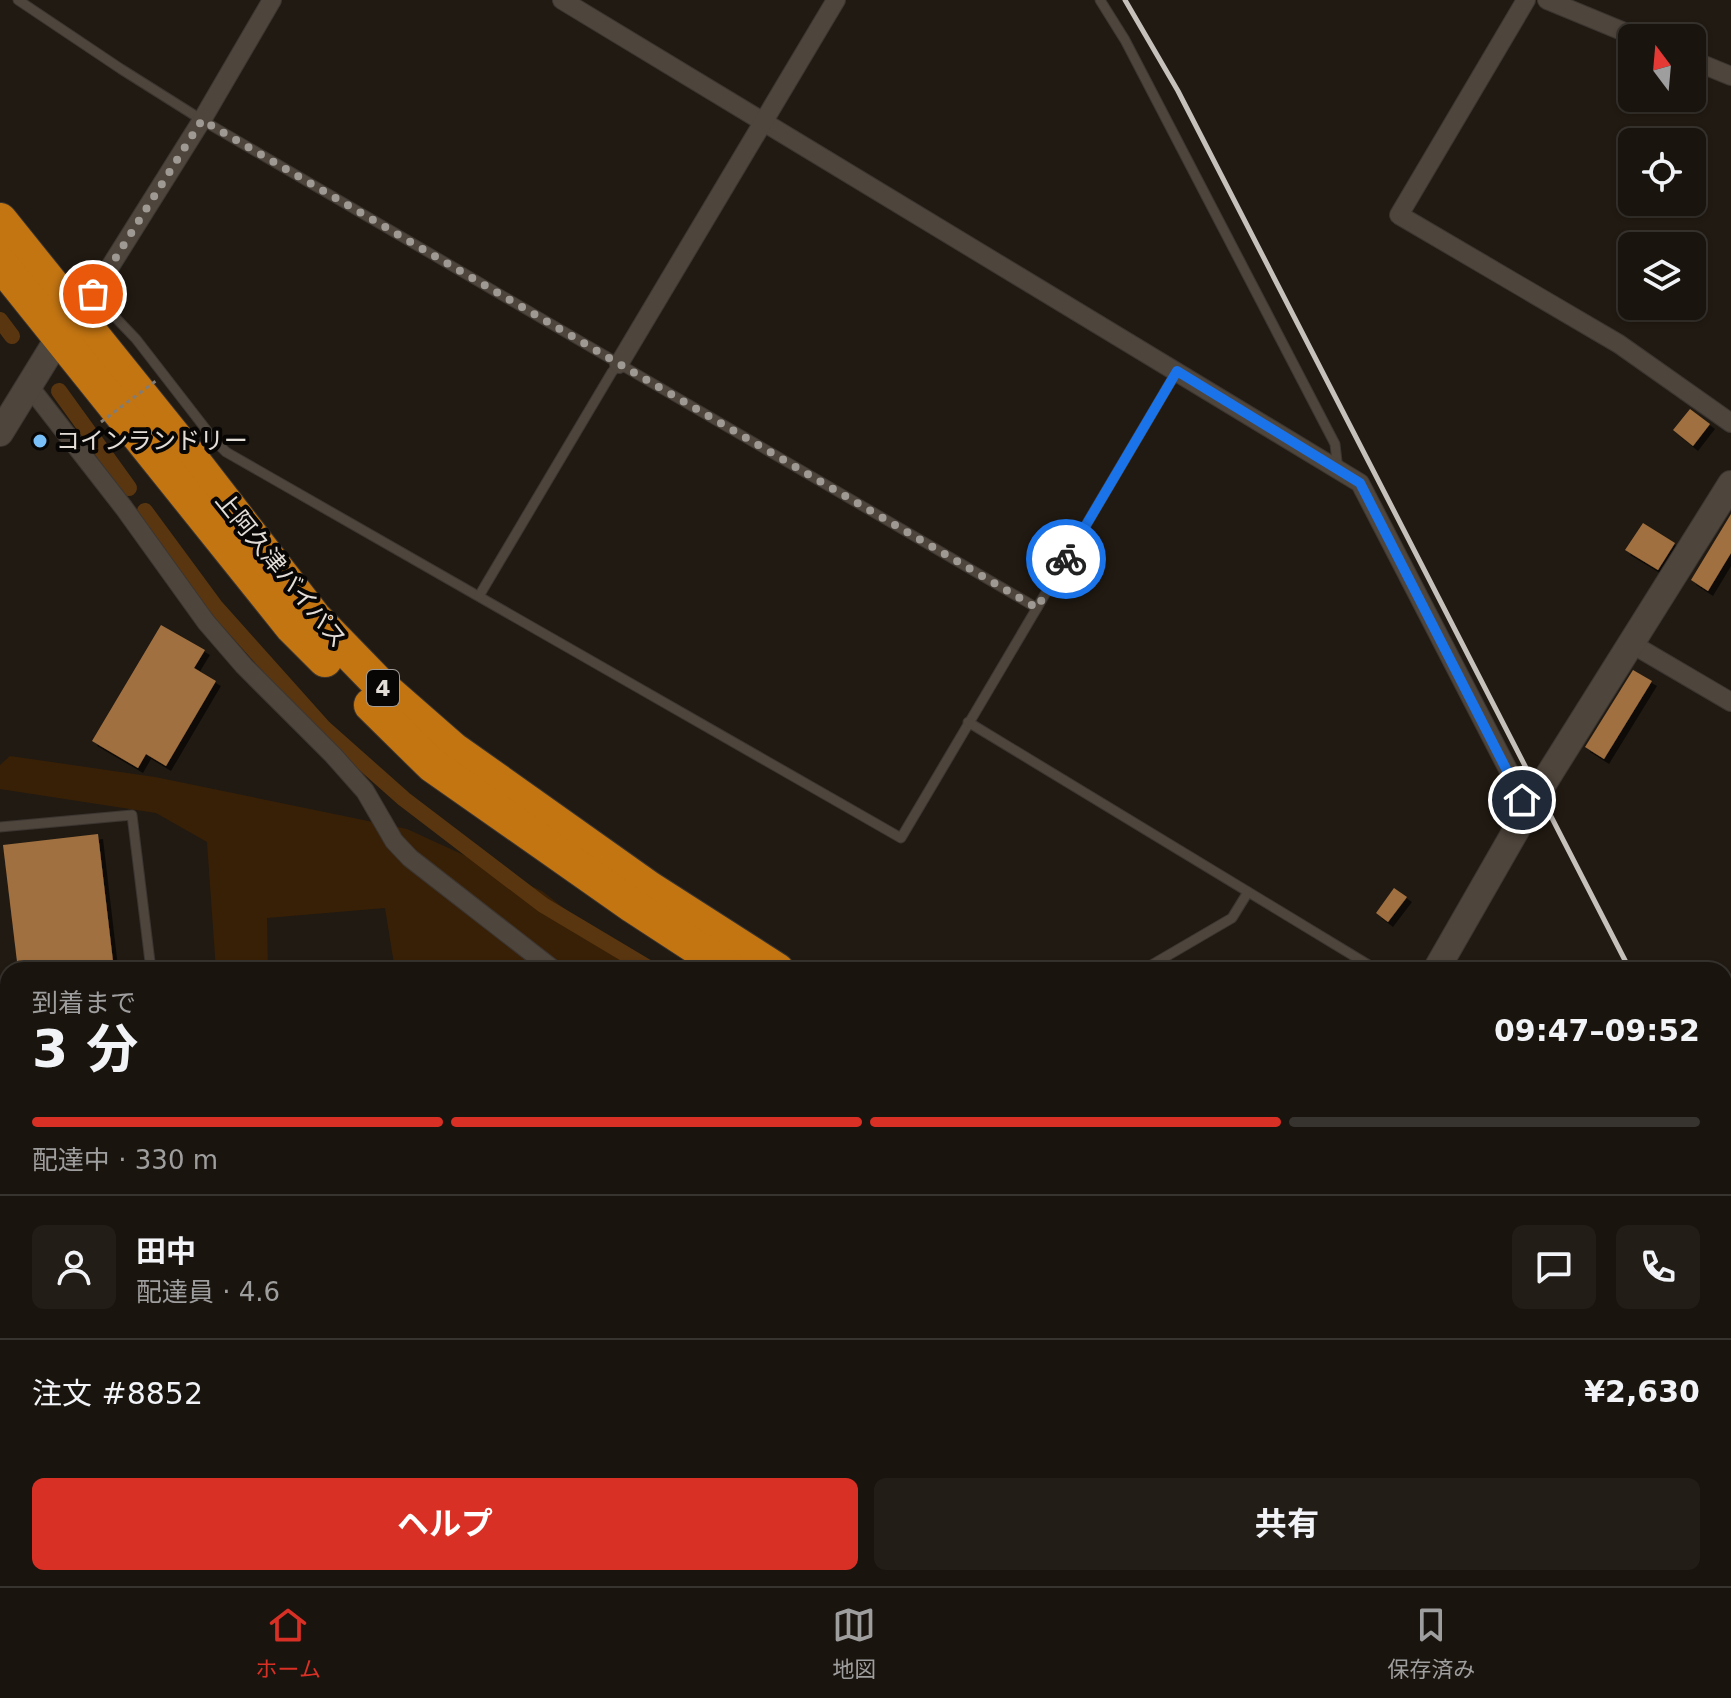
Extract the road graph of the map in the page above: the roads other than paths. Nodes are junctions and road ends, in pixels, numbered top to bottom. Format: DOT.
graph roads {
  1 [pos="18,0"];
  2 [pos="272,0"];
  3 [pos="562,0"];
  4 [pos="836,0"];
  5 [pos="1100,0"];
  6 [pos="1526,0"];
  7 [pos="1547,0"];
  8 [pos="1618,29"];
  9 [pos="1706,66"];
  10 [pos="1731,76"];
  11 [pos="202,120"];
  12 [pos="764,123"];
  13 [pos="0,220"];
  14 [pos="0,263"];
  15 [pos="75,315"];
  16 [pos="619,364"];
  17 [pos="1177,371"];
  18 [pos="29,386"];
  19 [pos="1731,423"];
  20 [pos="0,433"];
  21 [pos="1338,470"];
  22 [pos="1731,484"];
  23 [pos="479,596"];
  24 [pos="1037,608"];
  25 [pos="1632,644"];
  26 [pos="1731,702"];
  27 [pos="968,722"];
  28 [pos="1529,810"];
  29 [pos="0,827"];
  30 [pos="1248,892"];
  31 [pos="150,962"];
  32 [pos="544,962"];
  33 [pos="719,962"];
  34 [pos="765,962"];
  35 [pos="1157,962"];
  36 [pos="1364,962"];
  37 [pos="1441,962"];
  1 -- 11 [label="lane"];
  2 -- 11 [label="street"];
  3 -- 12 [label="street"];
  4 -- 12 [label="street"];
  5 -- 21 [label="lane"];
  6 -- 19 [label="street"];
  7 -- 8 [label="street"];
  9 -- 10 [label="street"];
  11 -- 15 [label="street"];
  11 -- 16 [label="lane"];
  12 -- 16 [label="street"];
  12 -- 17 [label="street"];
  13 -- 15 [label="highway, 上阿久津バイパス / 4"];
  14 -- 15 [label="highway, 上阿久津バイパス / 4"];
  15 -- 18 [label="street"];
  15 -- 23 [label="lane"];
  15 -- 33 [label="highway, 上阿久津バイパス / 4"];
  15 -- 34 [label="highway, 上阿久津バイパス / 4"];
  16 -- 23 [label="lane"];
  16 -- 24 [label="lane"];
  17 -- 21 [label="street"];
  17 -- 24 [label="lane"];
  18 -- 20 [label="street"];
  18 -- 32 [label="street"];
  21 -- 28 [label="street"];
  22 -- 25 [label="street"];
  23 -- 27 [label="lane"];
  24 -- 27 [label="lane"];
  25 -- 26 [label="street"];
  25 -- 28 [label="street"];
  27 -- 30 [label="lane"];
  28 -- 37 [label="street"];
  29 -- 31 [label="lane"];
  30 -- 35 [label="lane"];
  30 -- 36 [label="lane"];
}
